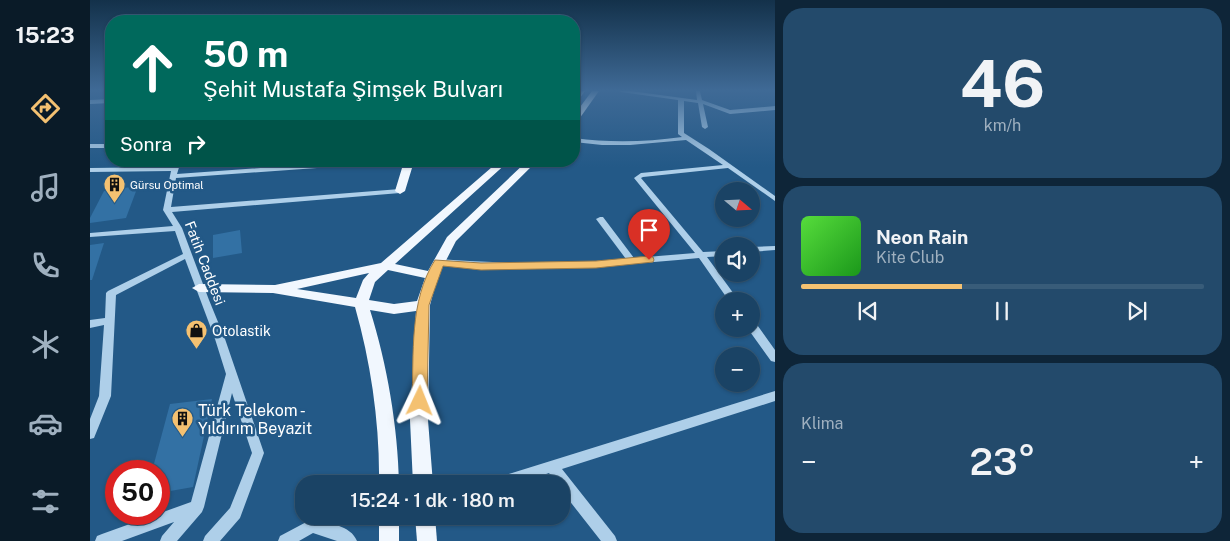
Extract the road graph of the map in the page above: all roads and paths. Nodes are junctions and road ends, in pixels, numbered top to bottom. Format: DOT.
graph roads {
  1 [pos="680,116"];
  2 [pos="703,116"];
  3 [pos="705,127"];
  4 [pos="686,138"];
  5 [pos="580,140"];
  6 [pos="90,146"];
  7 [pos="105,146"];
  8 [pos="728,166"];
  9 [pos="229,167"];
  10 [pos="406,167"];
  11 [pos="498,167"];
  12 [pos="527,167"];
  13 [pos="176,169"];
  14 [pos="90,170"];
  15 [pos="400,191"];
  16 [pos="775,199"];
  17 [pos="168,210"];
  18 [pos="600,219"];
  19 [pos="178,228"];
  20 [pos="90,235"];
  21 [pos="775,248"];
  22 [pos="760,249"];
  23 [pos="715,254"];
  24 [pos="187,255"];
  25 [pos="701,255"];
  26 [pos="439,262"];
  27 [pos="632,262"];
  28 [pos="385,266"];
  29 [pos="432,276"];
  30 [pos="199,288"];
  31 [pos="273,289"];
  32 [pos="728,292"];
  33 [pos="361,304"];
  34 [pos="423,305"];
  35 [pos="109,321"];
  36 [pos="90,324"];
  37 [pos="760,337"];
  38 [pos="775,358"];
  39 [pos="232,373"];
  40 [pos="775,396"];
  41 [pos="90,434"];
  42 [pos="551,466"];
  43 [pos="389,475"];
  44 [pos="422,475"];
  45 [pos="524,475"];
  46 [pos="197,507"];
  47 [pos="389,525"];
  48 [pos="426,525"];
  49 [pos="102,541"];
  50 [pos="167,541"];
  51 [pos="210,541"];
  52 [pos="285,541"];
  53 [pos="350,541"];
  54 [pos="389,541"];
  55 [pos="427,541"];
  56 [pos="610,541"];
  1 -- 4 [label="street"];
  2 -- 3 [label="street"];
  4 -- 5 [label="street"];
  4 -- 8 [label="street"];
  6 -- 7 [label="street"];
  8 -- 16 [label="street"];
  8 -- 25 [label="street"];
  9 -- 13 [label="street"];
  10 -- 15 [label="main road"];
  11 -- 28 [label="main road"];
  12 -- 26 [label="main road"];
  13 -- 14 [label="street"];
  13 -- 17 [label="street, Fatih Caddesi"];
  15 -- 17 [label="street"];
  17 -- 19 [label="street, Fatih Caddesi"];
  18 -- 27 [label="street"];
  19 -- 20 [label="street"];
  19 -- 24 [label="street, Fatih Caddesi"];
  21 -- 22 [label="street"];
  23 -- 25 [label="street"];
  24 -- 30 [label="street, Fatih Caddesi"];
  24 -- 35 [label="street"];
  25 -- 27 [label="street"];
  25 -- 32 [label="street"];
  26 -- 27 [label="street"];
  26 -- 29 [label="main road"];
  28 -- 29 [label="main road"];
  28 -- 31 [label="main road"];
  28 -- 33 [label="main road"];
  29 -- 34 [label="main road"];
  30 -- 31 [label="main road"];
  30 -- 39 [label="street, Fatih Caddesi"];
  31 -- 33 [label="main road"];
  33 -- 34 [label="main road"];
  33 -- 43 [label="main road"];
  34 -- 44 [label="main road"];
  35 -- 36 [label="street"];
  35 -- 41 [label="street"];
  37 -- 38 [label="street"];
  39 -- 46 [label="street"];
  39 -- 51 [label="street, Fatih Caddesi"];
  40 -- 42 [label="street"];
  42 -- 45 [label="street"];
  42 -- 56 [label="street"];
  46 -- 49 [label="street"];
  46 -- 50 [label="street"];
  47 -- 54 [label="main road"];
  48 -- 55 [label="main road"];
  52 -- 53 [label="street"];
}
